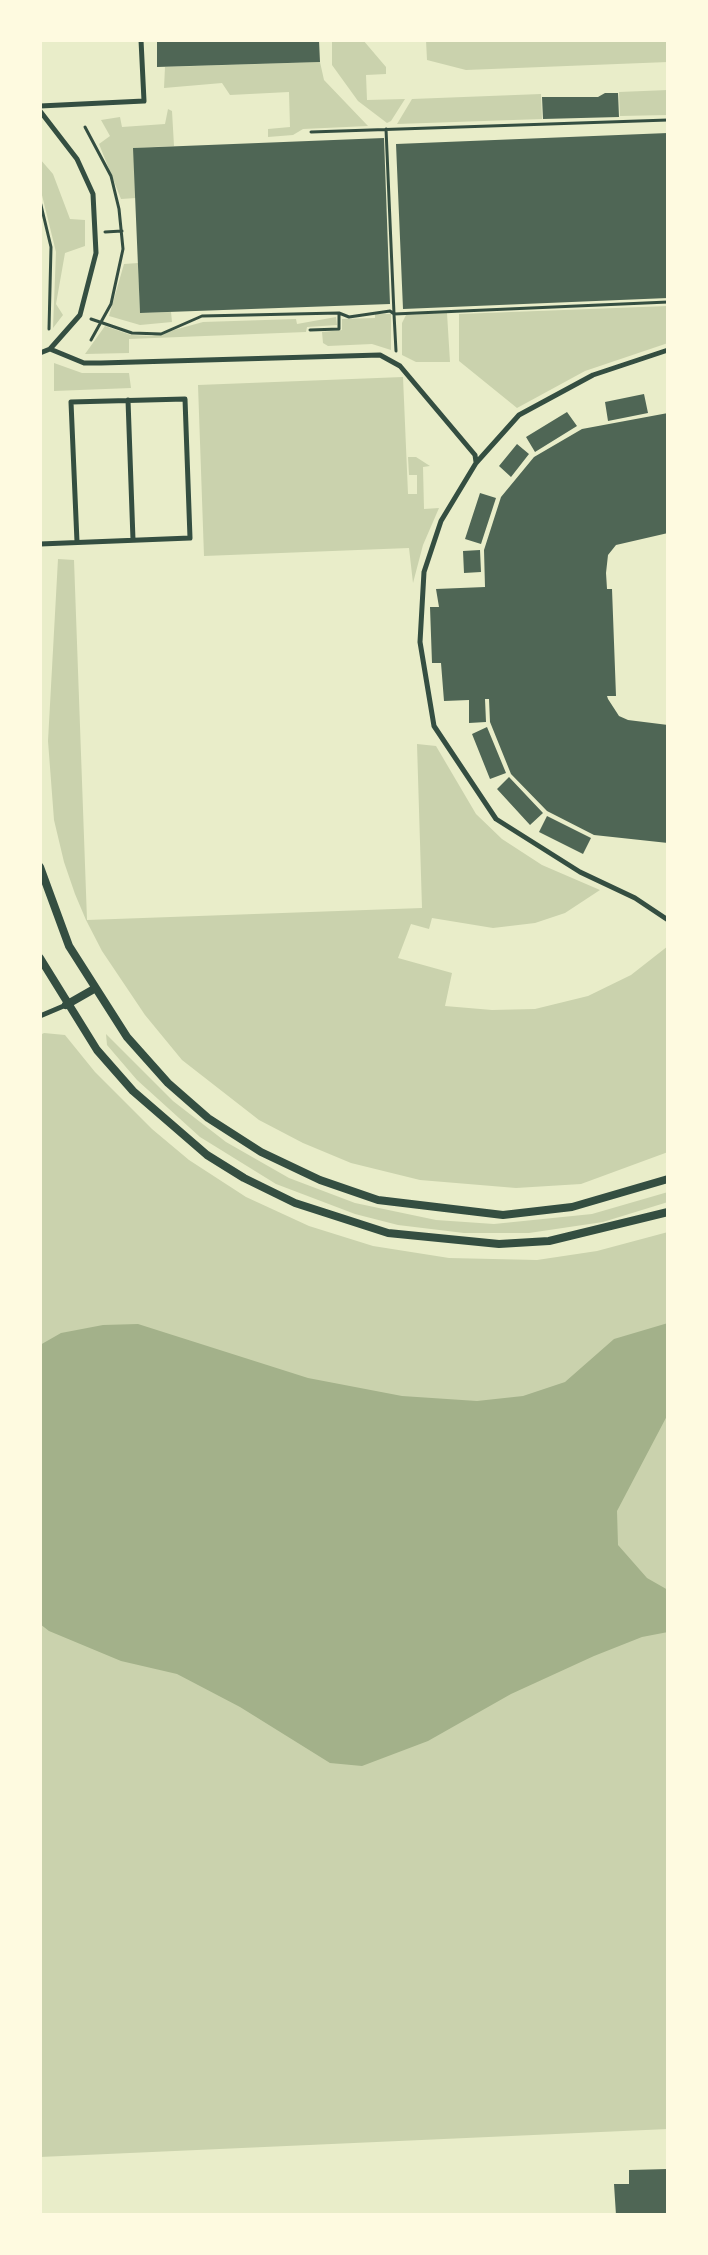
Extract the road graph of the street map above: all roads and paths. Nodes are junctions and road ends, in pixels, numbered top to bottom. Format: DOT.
graph roads {
  1 [pos="141,40"];
  2 [pos="40,108"];
  3 [pos="668,120"];
  4 [pos="85,127"];
  5 [pos="386,129"];
  6 [pos="311,132"];
  7 [pos="40,201"];
  8 [pos="122,231"];
  9 [pos="95,233"];
  10 [pos="668,302"];
  11 [pos="339,313"];
  12 [pos="394,314"];
  13 [pos="80,315"];
  14 [pos="102,322"];
  15 [pos="49,329"];
  16 [pos="310,330"];
  17 [pos="91,340"];
  18 [pos="50,349"];
  19 [pos="668,350"];
  20 [pos="40,353"];
  21 [pos="393,362"];
  22 [pos="128,400"];
  23 [pos="476,463"];
  24 [pos="133,540"];
  25 [pos="77,542"];
  26 [pos="40,544"];
  27 [pos="40,867"];
  28 [pos="668,920"];
  29 [pos="40,958"];
  30 [pos="94,989"];
  31 [pos="66,1005"];
  32 [pos="40,1016"];
  33 [pos="668,1179"];
  34 [pos="668,1212"];
  1 -- 2 [label="lane"];
  2 -- 9 [label="lane"];
  3 -- 5 [label="path"];
  4 -- 8 [label="path"];
  5 -- 6 [label="path"];
  5 -- 12 [label="path"];
  7 -- 15 [label="path"];
  8 -- 9 [label="path"];
  8 -- 14 [label="path"];
  9 -- 13 [label="lane"];
  10 -- 12 [label="path"];
  11 -- 12 [label="path"];
  11 -- 14 [label="path"];
  11 -- 16 [label="path"];
  12 -- 21 [label="path"];
  13 -- 14 [label="path"];
  13 -- 18 [label="lane"];
  14 -- 17 [label="path"];
  18 -- 20 [label="lane"];
  18 -- 21 [label="lane"];
  19 -- 23 [label="lane"];
  21 -- 23 [label="lane"];
  22 -- 24 [label="lane"];
  22 -- 24 [label="lane"];
  22 -- 25 [label="lane"];
  23 -- 28 [label="lane"];
  24 -- 25 [label="lane"];
  25 -- 26 [label="lane"];
  27 -- 30 [label="street"];
  29 -- 31 [label="street"];
  30 -- 31 [label="street"];
  30 -- 33 [label="street"];
  31 -- 32 [label="lane"];
  31 -- 34 [label="street"];
}
